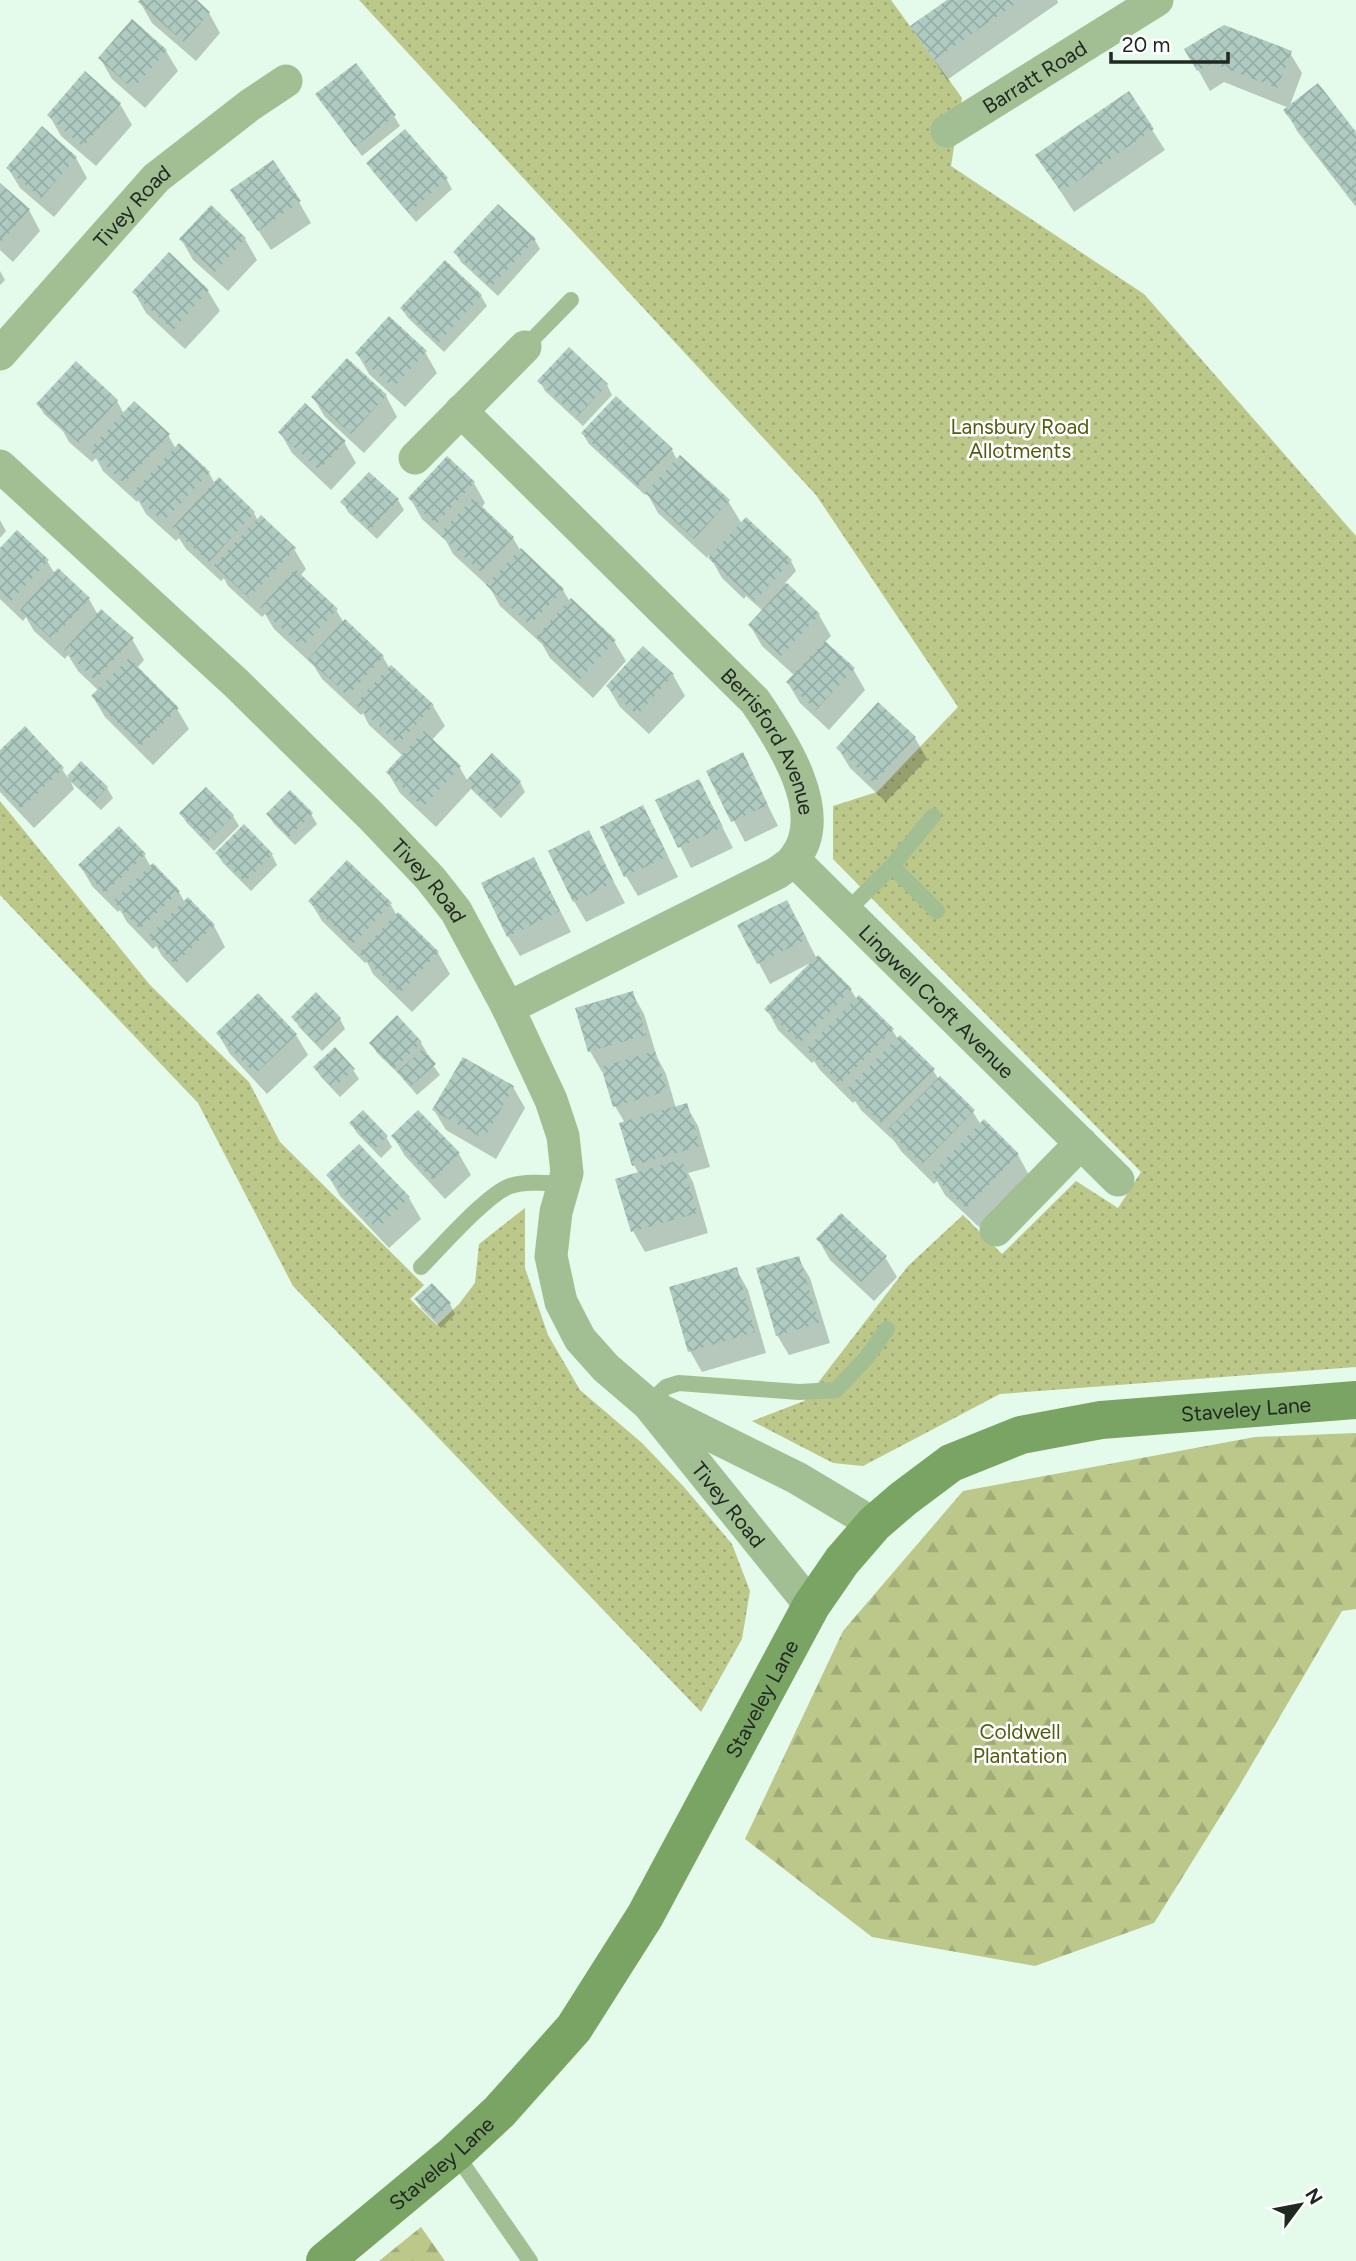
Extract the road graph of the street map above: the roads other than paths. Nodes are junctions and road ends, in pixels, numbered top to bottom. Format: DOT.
graph roads {
  1 [pos="1157,0"];
  2 [pos="286,81"];
  3 [pos="947,131"];
  4 [pos="570,300"];
  5 [pos="526,347"];
  6 [pos="0,354"];
  7 [pos="461,411"];
  8 [pos="415,458"];
  9 [pos="0,466"];
  10 [pos="933,816"];
  11 [pos="794,860"];
  12 [pos="891,866"];
  13 [pos="937,911"];
  14 [pos="846,912"];
  15 [pos="508,1008"];
  16 [pos="1081,1143"];
  17 [pos="1118,1180"];
  18 [pos="564,1184"];
  19 [pos="996,1230"];
  20 [pos="421,1267"];
  21 [pos="887,1329"];
  22 [pos="1356,1400"];
  23 [pos="648,1404"];
  24 [pos="874,1524"];
  25 [pos="811,1606"];
  26 [pos="455,2153"];
  27 [pos="325,2261"];
  28 [pos="530,2261"];
  1 -- 3 [label="street, Barratt Road"];
  2 -- 6 [label="street, Tivey Road"];
  4 -- 5 [label="lane"];
  5 -- 7 [label="street"];
  7 -- 8 [label="street"];
  7 -- 11 [label="street, Berrisford Avenue"];
  9 -- 15 [label="street, Tivey Road"];
  10 -- 12 [label="lane"];
  11 -- 14 [label="street, Lingwell Croft Avenue"];
  11 -- 15 [label="street"];
  12 -- 13 [label="lane"];
  12 -- 14 [label="lane"];
  14 -- 16 [label="street, Lingwell Croft Avenue"];
  15 -- 18 [label="street, Tivey Road"];
  16 -- 17 [label="street, Lingwell Croft Avenue"];
  16 -- 19 [label="street"];
  18 -- 20 [label="lane"];
  18 -- 23 [label="street, Tivey Road"];
  21 -- 23 [label="lane"];
  22 -- 24 [label="main road, Staveley Lane"];
  23 -- 24 [label="street, Tivey Road"];
  23 -- 25 [label="street, Tivey Road"];
  24 -- 25 [label="main road, Staveley Lane"];
  25 -- 26 [label="main road, Staveley Lane"];
  26 -- 27 [label="main road, Staveley Lane"];
  26 -- 28 [label="lane"];
}
